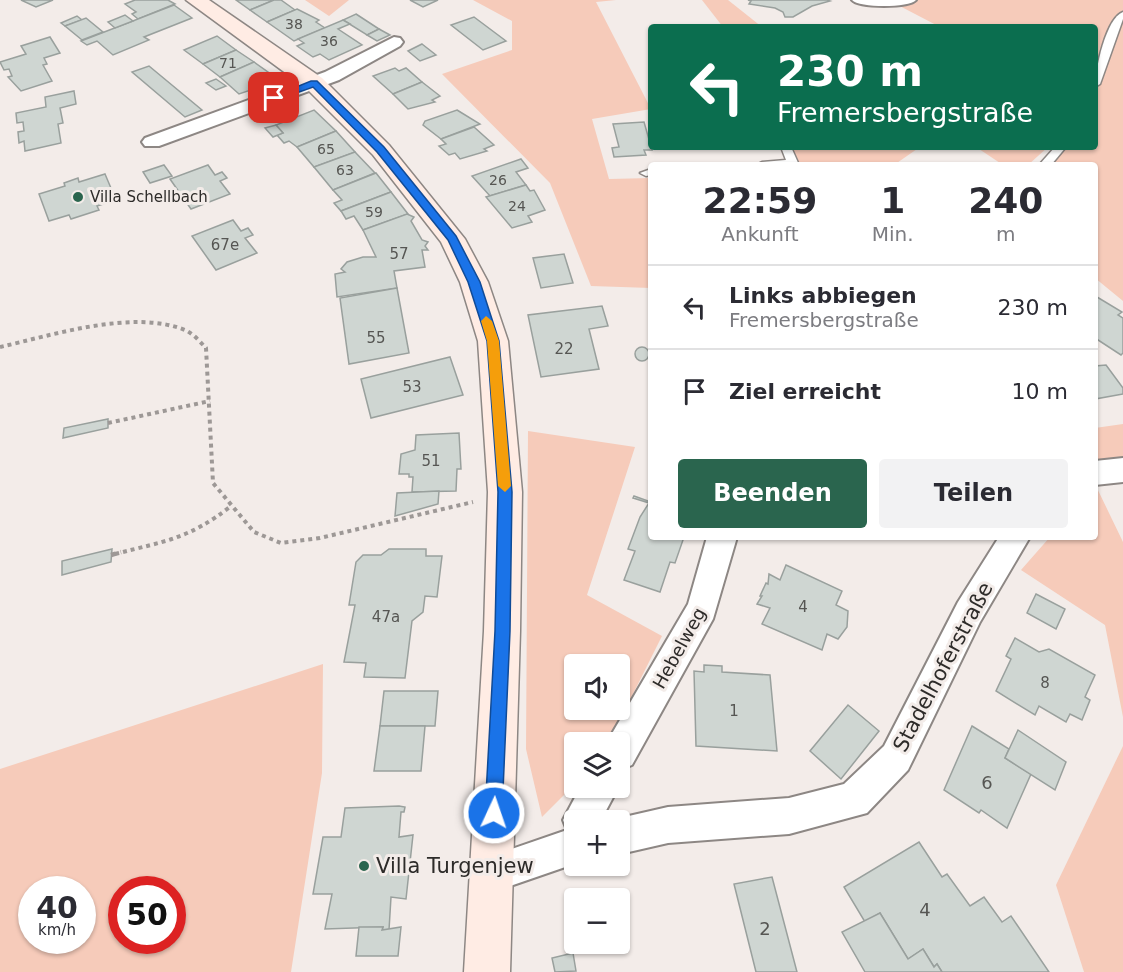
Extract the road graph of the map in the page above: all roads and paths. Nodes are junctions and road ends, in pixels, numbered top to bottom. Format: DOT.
graph roads {
  1 [pos="196,0"];
  2 [pos="861,0"];
  3 [pos="907,0"];
  4 [pos="1123,15"];
  5 [pos="394,42"];
  6 [pos="1098,75"];
  7 [pos="314,83"];
  8 [pos="152,142"];
  9 [pos="1058,150"];
  10 [pos="1048,162"];
  11 [pos="0,347"];
  12 [pos="210,401"];
  13 [pos="108,423"];
  14 [pos="1123,470"];
  15 [pos="1098,472"];
  16 [pos="505,492"];
  17 [pos="231,506"];
  18 [pos="721,540"];
  19 [pos="1013,540"];
  20 [pos="111,555"];
  21 [pos="630,735"];
  22 [pos="630,834"];
  23 [pos="564,841"];
  24 [pos="490,874"];
  25 [pos="487,972"];
  1 -- 7 [label="main road"];
  2 -- 3 [label="street"];
  4 -- 6 [label="lane"];
  5 -- 7 [label="street"];
  7 -- 8 [label="street"];
  7 -- 16 [label="main road"];
  9 -- 10 [label="lane"];
  11 -- 12 [label="path"];
  12 -- 13 [label="path"];
  12 -- 17 [label="path"];
  14 -- 15 [label="street"];
  16 -- 17 [label="path"];
  16 -- 24 [label="main road"];
  17 -- 20 [label="path"];
  18 -- 21 [label="street, Hebelweg"];
  19 -- 22 [label="street, Stadelhoferstraße"];
  23 -- 24 [label="street"];
  24 -- 25 [label="main road"];
}
